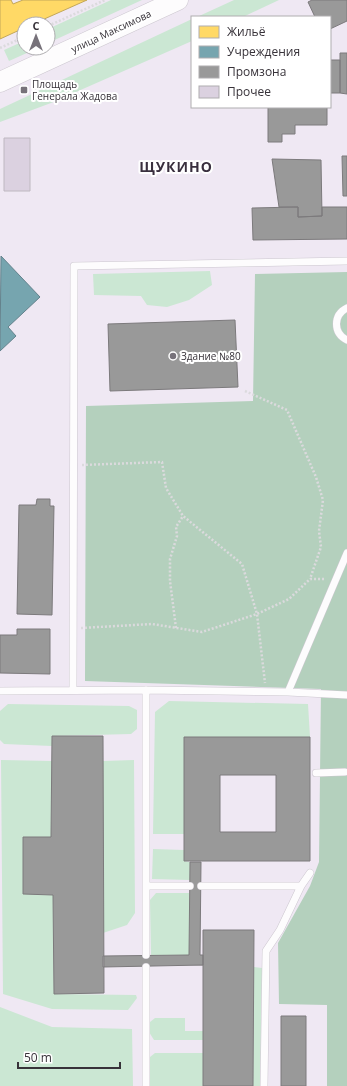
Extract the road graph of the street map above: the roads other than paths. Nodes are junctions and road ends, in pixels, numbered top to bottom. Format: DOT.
graph roads {
  1 [pos="178,0"];
  2 [pos="0,82"];
  3 [pos="347,261"];
  4 [pos="347,308"];
  5 [pos="347,340"];
  6 [pos="347,553"];
  7 [pos="73,690"];
  8 [pos="146,690"];
  9 [pos="0,691"];
  10 [pos="288,692"];
  11 [pos="347,695"];
  12 [pos="346,771"];
  13 [pos="316,773"];
  14 [pos="310,873"];
  15 [pos="146,886"];
  16 [pos="190,886"];
  17 [pos="201,886"];
  18 [pos="301,886"];
  19 [pos="146,955"];
  20 [pos="146,966"];
  21 [pos="146,1086"];
  22 [pos="264,1086"];
  1 -- 2 [label="street, улица Максимова"];
  3 -- 7 [label="lane"];
  4 -- 5 [label="lane"];
  6 -- 10 [label="lane"];
  7 -- 8 [label="lane"];
  7 -- 9 [label="lane"];
  8 -- 10 [label="lane"];
  8 -- 15 [label="lane"];
  10 -- 11 [label="lane"];
  12 -- 13 [label="lane"];
  14 -- 18 [label="lane"];
  15 -- 16 [label="lane"];
  15 -- 19 [label="lane"];
  17 -- 18 [label="lane"];
  18 -- 22 [label="lane"];
  20 -- 21 [label="lane"];
}
